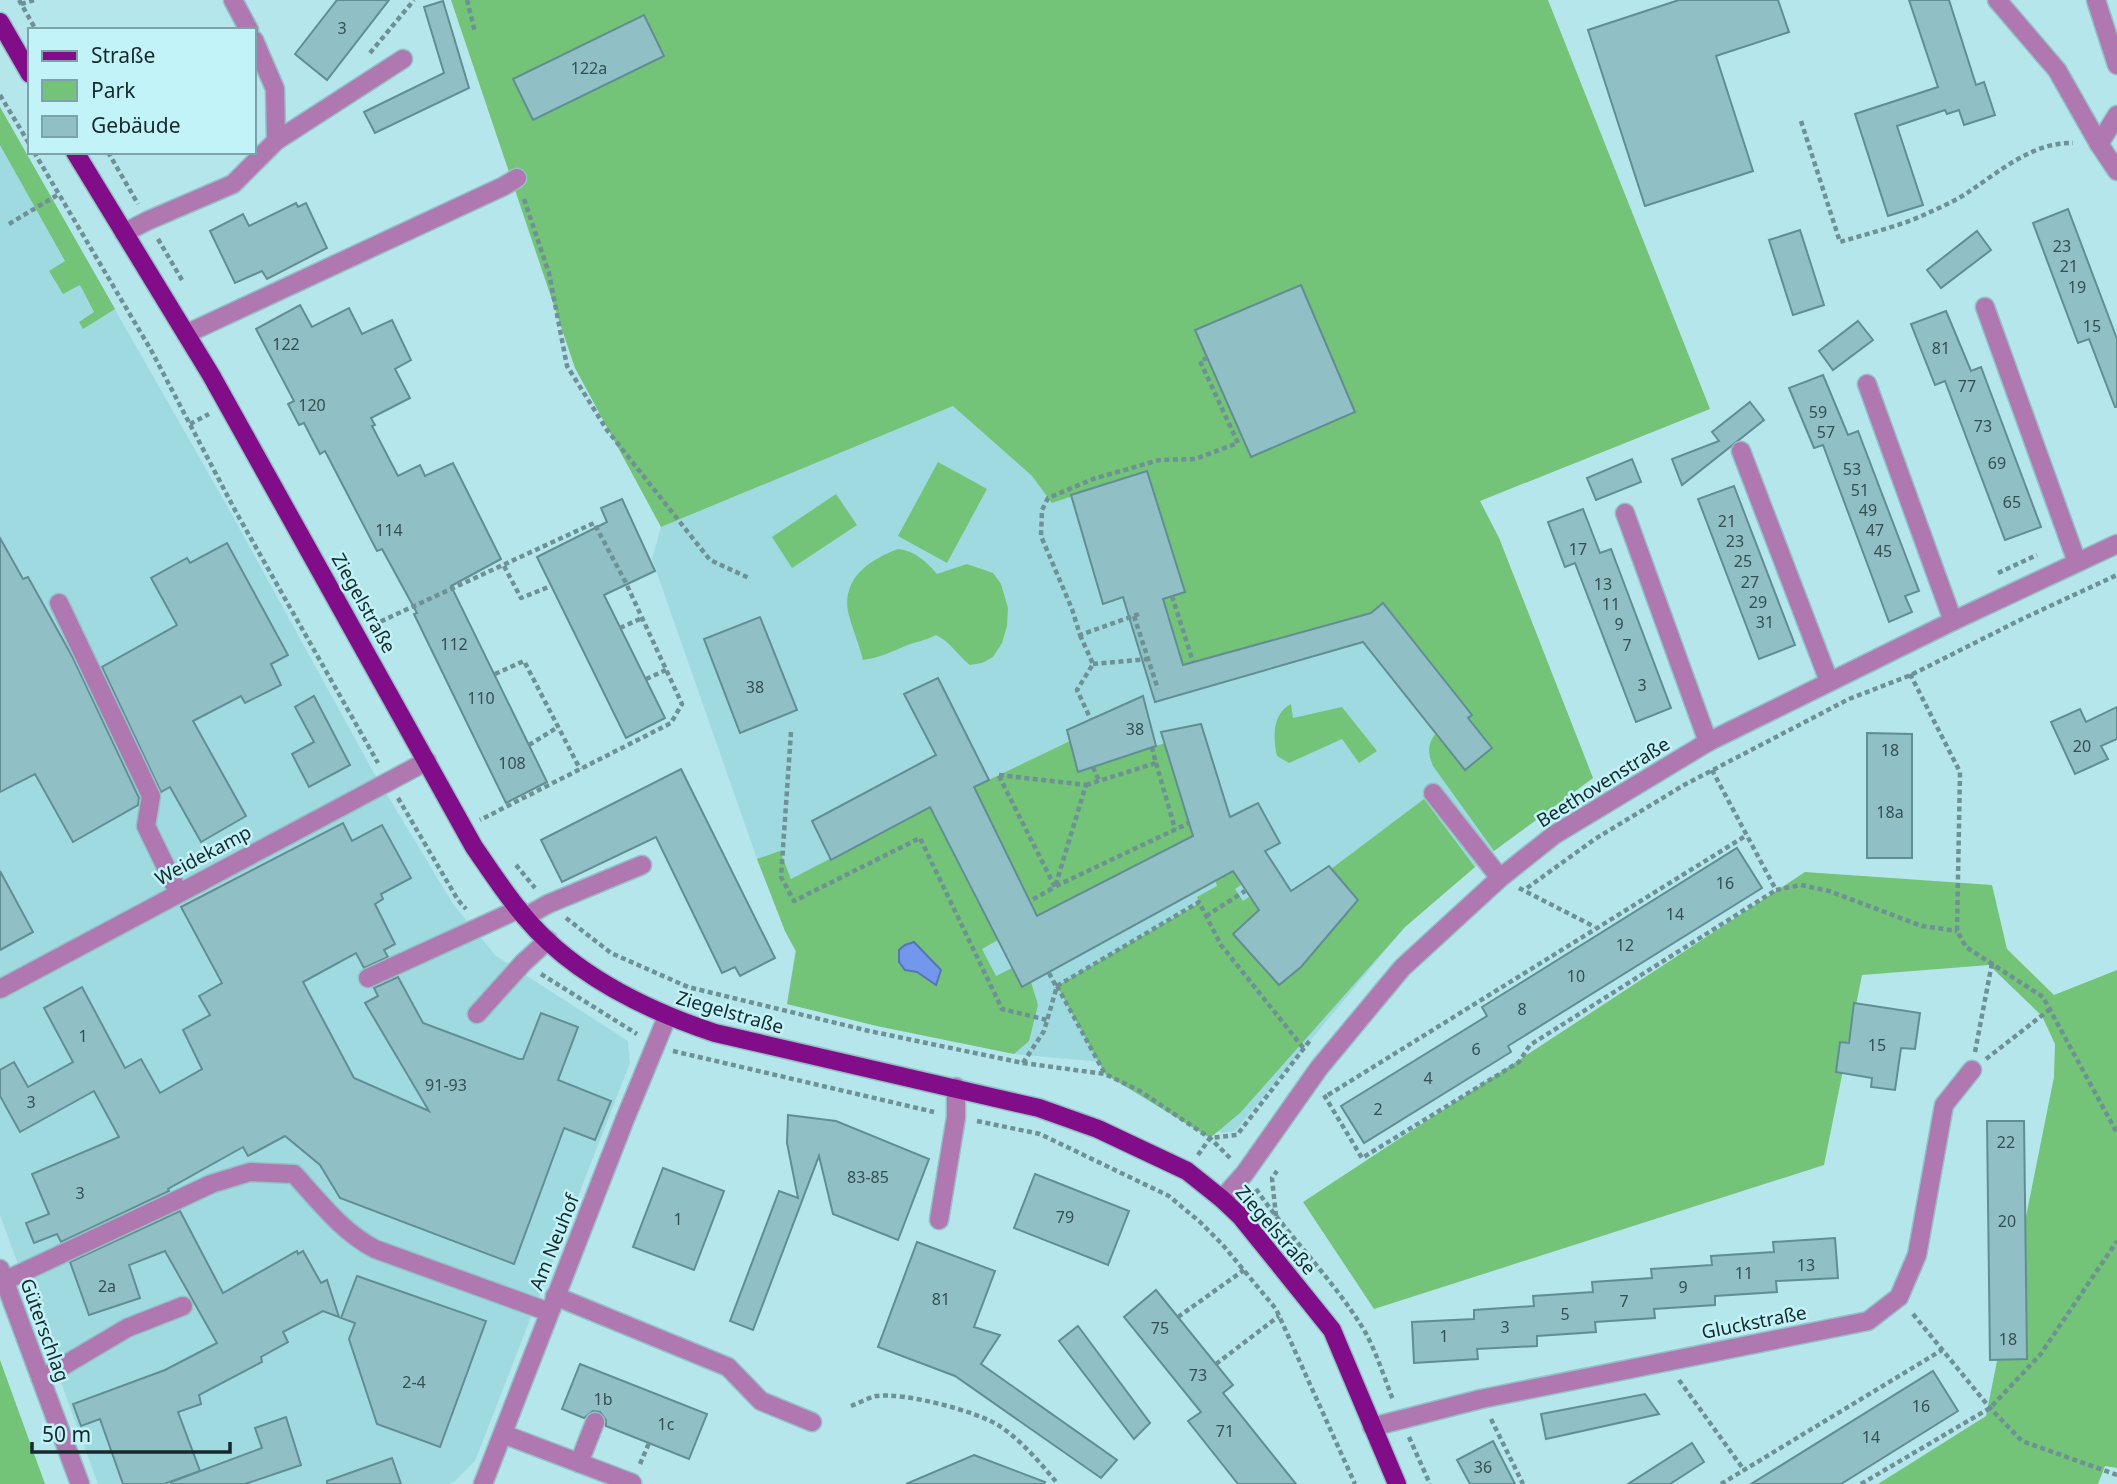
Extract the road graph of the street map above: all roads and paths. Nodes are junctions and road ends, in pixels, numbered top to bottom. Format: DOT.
graph roads {
  1 [pos="34,0"];
  2 [pos="233,0"];
  3 [pos="414,0"];
  4 [pos="467,0"];
  5 [pos="1997,0"];
  6 [pos="2096,0"];
  7 [pos="20,2"];
  8 [pos="0,22"];
  9 [pos="35,28"];
  10 [pos="247,28"];
  11 [pos="475,32"];
  12 [pos="256,45"];
  13 [pos="403,59"];
  14 [pos="365,60"];
  15 [pos="2117,65"];
  16 [pos="28,71"];
  17 [pos="0,95"];
  18 [pos="2117,115"];
  19 [pos="1801,121"];
  20 [pos="276,141"];
  21 [pos="28,142"];
  22 [pos="2099,144"];
  23 [pos="35,154"];
  24 [pos="76,154"];
  25 [pos="2117,171"];
  26 [pos="517,178"];
  27 [pos="59,194"];
  28 [pos="9,224"];
  29 [pos="124,233"];
  30 [pos="1985,307"];
  31 [pos="186,334"];
  32 [pos="1207,358"];
  33 [pos="1867,384"];
  34 [pos="1741,451"];
  35 [pos="1625,513"];
  36 [pos="2117,544"];
  37 [pos="2077,562"];
  38 [pos="504,566"];
  39 [pos="2117,575"];
  40 [pos="749,578"];
  41 [pos="551,586"];
  42 [pos="1172,596"];
  43 [pos="59,603"];
  44 [pos="642,618"];
  45 [pos="1953,621"];
  46 [pos="620,628"];
  47 [pos="356,633"];
  48 [pos="1080,635"];
  49 [pos="1900,648"];
  50 [pos="1148,659"];
  51 [pos="1193,662"];
  52 [pos="1093,664"];
  53 [pos="666,670"];
  54 [pos="495,674"];
  55 [pos="1911,675"];
  56 [pos="646,679"];
  57 [pos="1829,681"];
  58 [pos="1158,689"];
  59 [pos="1091,720"];
  60 [pos="559,727"];
  61 [pos="791,732"];
  62 [pos="1704,744"];
  63 [pos="529,745"];
  64 [pos="1152,747"];
  65 [pos="427,761"];
  66 [pos="1156,763"];
  67 [pos="1093,767"];
  68 [pos="580,769"];
  69 [pos="1712,771"];
  70 [pos="1099,781"];
  71 [pos="389,782"];
  72 [pos="1086,785"];
  73 [pos="1433,793"];
  74 [pos="1189,823"];
  75 [pos="464,829"];
  76 [pos="1175,829"];
  77 [pos="1747,835"];
  78 [pos="642,865"];
  79 [pos="1500,878"];
  80 [pos="1055,887"];
  81 [pos="1523,890"];
  82 [pos="1776,890"];
  83 [pos="1245,891"];
  84 [pos="178,892"];
  85 [pos="1514,898"];
  86 [pos="1030,901"];
  87 [pos="548,904"];
  88 [pos="522,913"];
  89 [pos="1206,916"];
  90 [pos="480,925"];
  91 [pos="1595,928"];
  92 [pos="1957,931"];
  93 [pos="548,940"];
  94 [pos="523,963"];
  95 [pos="1992,963"];
  96 [pos="1049,973"];
  97 [pos="368,978"];
  98 [pos="1057,986"];
  99 [pos="0,989"];
  100 [pos="2049,1010"];
  101 [pos="477,1014"];
  102 [pos="667,1017"];
  103 [pos="1047,1020"];
  104 [pos="656,1044"];
  105 [pos="1023,1063"];
  106 [pos="1972,1070"];
  107 [pos="1314,1075"];
  108 [pos="1342,1076"];
  109 [pos="956,1087"];
  110 [pos="1326,1097"];
  111 [pos="1318,1108"];
  112 [pos="956,1117"];
  113 [pos="2117,1133"];
  114 [pos="1279,1166"];
  115 [pos="1223,1199"];
  116 [pos="1276,1218"];
  117 [pos="939,1220"];
  118 [pos="2117,1241"];
  119 [pos="1244,1270"];
  120 [pos="2,1275"];
  121 [pos="1899,1297"];
  122 [pos="552,1304"];
  123 [pos="183,1306"];
  124 [pos="1178,1317"];
  125 [pos="1279,1317"];
  126 [pos="1942,1350"];
  127 [pos="1665,1360"];
  128 [pos="1216,1364"];
  129 [pos="41,1379"];
  130 [pos="1481,1399"];
  131 [pos="851,1406"];
  132 [pos="1990,1408"];
  133 [pos="595,1422"];
  134 [pos="812,1422"];
  135 [pos="1372,1427"];
  136 [pos="503,1434"];
  137 [pos="579,1463"];
  138 [pos="1744,1470"];
  139 [pos="2117,1475"];
  140 [pos="632,1483"];
  141 [pos="80,1484"];
  142 [pos="483,1484"];
  143 [pos="1058,1484"];
  144 [pos="1355,1484"];
  145 [pos="1397,1484"];
  146 [pos="1523,1484"];
  147 [pos="1721,1484"];
  148 [pos="1861,1484"];
  1 -- 7 [label="path"];
  2 -- 10 [label="street"];
  3 -- 14 [label="path"];
  4 -- 11 [label="path"];
  5 -- 22 [label="street"];
  6 -- 15 [label="street"];
  7 -- 9 [label="path"];
  8 -- 16 [label="main road"];
  12 -- 20 [label="street"];
  13 -- 20 [label="street"];
  17 -- 21 [label="path"];
  18 -- 22 [label="street"];
  19 -- 22 [label="path"];
  20 -- 29 [label="street"];
  22 -- 25 [label="street"];
  23 -- 27 [label="path"];
  24 -- 29 [label="main road, Ziegelstraße"];
  26 -- 31 [label="street"];
  26 -- 40 [label="path"];
  27 -- 28 [label="path"];
  27 -- 71 [label="path"];
  29 -- 31 [label="main road, Ziegelstraße"];
  30 -- 37 [label="street"];
  31 -- 47 [label="main road, Ziegelstraße"];
  32 -- 48 [label="path"];
  33 -- 45 [label="street"];
  34 -- 57 [label="street"];
  35 -- 62 [label="street"];
  36 -- 37 [label="street, Beethovenstraße"];
  37 -- 45 [label="street, Beethovenstraße"];
  38 -- 41 [label="path"];
  38 -- 44 [label="path"];
  38 -- 47 [label="path"];
  39 -- 55 [label="path"];
  42 -- 51 [label="path"];
  43 -- 84 [label="street"];
  44 -- 46 [label="path"];
  44 -- 53 [label="path"];
  45 -- 49 [label="street, Beethovenstraße"];
  47 -- 65 [label="main road, Ziegelstraße"];
  48 -- 50 [label="path"];
  48 -- 52 [label="path"];
  49 -- 55 [label="path"];
  49 -- 57 [label="street, Beethovenstraße"];
  50 -- 52 [label="path"];
  50 -- 58 [label="path"];
  52 -- 59 [label="path"];
  53 -- 56 [label="path"];
  53 -- 68 [label="path"];
  54 -- 60 [label="path"];
  55 -- 69 [label="path"];
  55 -- 92 [label="path"];
  57 -- 62 [label="street, Beethovenstraße"];
  60 -- 63 [label="path"];
  60 -- 68 [label="path"];
  61 -- 103 [label="path"];
  62 -- 69 [label="path"];
  62 -- 79 [label="street, Beethovenstraße"];
  64 -- 66 [label="path"];
  65 -- 71 [label="street, Weidekamp"];
  65 -- 75 [label="main road, Ziegelstraße"];
  66 -- 70 [label="path"];
  66 -- 76 [label="path"];
  67 -- 70 [label="path"];
  68 -- 75 [label="path"];
  69 -- 77 [label="path"];
  69 -- 81 [label="path"];
  70 -- 72 [label="path"];
  71 -- 84 [label="street, Weidekamp"];
  71 -- 90 [label="path"];
  72 -- 80 [label="path"];
  72 -- 80 [label="path"];
  73 -- 79 [label="street"];
  74 -- 76 [label="path"];
  75 -- 88 [label="main road, Ziegelstraße"];
  76 -- 80 [label="path"];
  77 -- 82 [label="path"];
  77 -- 91 [label="path"];
  78 -- 87 [label="street"];
  79 -- 81 [label="path"];
  79 -- 107 [label="street, Beethovenstraße"];
  80 -- 86 [label="path"];
  81 -- 85 [label="path"];
  81 -- 91 [label="path"];
  82 -- 92 [label="path"];
  82 -- 110 [label="path"];
  83 -- 89 [label="path"];
  84 -- 99 [label="street, Weidekamp"];
  87 -- 88 [label="street"];
  87 -- 105 [label="path"];
  88 -- 90 [label="street"];
  88 -- 93 [label="main road, Ziegelstraße"];
  89 -- 98 [label="path"];
  89 -- 107 [label="path"];
  90 -- 97 [label="street"];
  91 -- 110 [label="path"];
  92 -- 95 [label="path"];
  93 -- 94 [label="street"];
  93 -- 102 [label="main road, Ziegelstraße"];
  94 -- 101 [label="street"];
  94 -- 104 [label="path"];
  95 -- 100 [label="path"];
  95 -- 106 [label="path"];
  96 -- 98 [label="path"];
  98 -- 103 [label="path"];
  98 -- 105 [label="path"];
  100 -- 106 [label="path"];
  100 -- 113 [label="path"];
  102 -- 104 [label="street, Am Neuhof"];
  102 -- 109 [label="main road, Ziegelstraße"];
  103 -- 105 [label="path"];
  104 -- 112 [label="path"];
  104 -- 122 [label="street, Am Neuhof"];
  106 -- 121 [label="street, Gluckstraße"];
  107 -- 110 [label="path"];
  107 -- 115 [label="street, Beethovenstraße"];
  108 -- 110 [label="path"];
  109 -- 112 [label="street"];
  109 -- 115 [label="main road, Ziegelstraße"];
  110 -- 111 [label="path"];
  112 -- 117 [label="street"];
  112 -- 119 [label="path"];
  114 -- 116 [label="path"];
  115 -- 135 [label="main road, Ziegelstraße"];
  118 -- 132 [label="path"];
  119 -- 124 [label="path"];
  119 -- 125 [label="path"];
  120 -- 122 [label="street"];
  120 -- 129 [label="street, Güterschlag"];
  121 -- 126 [label="path"];
  121 -- 127 [label="street, Gluckstraße"];
  122 -- 134 [label="street"];
  122 -- 136 [label="street, Am Neuhof"];
  123 -- 129 [label="street"];
  125 -- 128 [label="path"];
  125 -- 144 [label="path"];
  126 -- 132 [label="path"];
  126 -- 138 [label="path"];
  127 -- 130 [label="street, Gluckstraße"];
  127 -- 138 [label="path"];
  129 -- 141 [label="street, Güterschlag"];
  130 -- 135 [label="street, Gluckstraße"];
  130 -- 146 [label="path"];
  131 -- 143 [label="path"];
  132 -- 139 [label="path"];
  132 -- 148 [label="path"];
  133 -- 137 [label="street"];
  135 -- 145 [label="main road, Ziegelstraße"];
  136 -- 137 [label="street"];
  136 -- 142 [label="street, Am Neuhof"];
  137 -- 140 [label="street"];
  138 -- 147 [label="path"];
}
